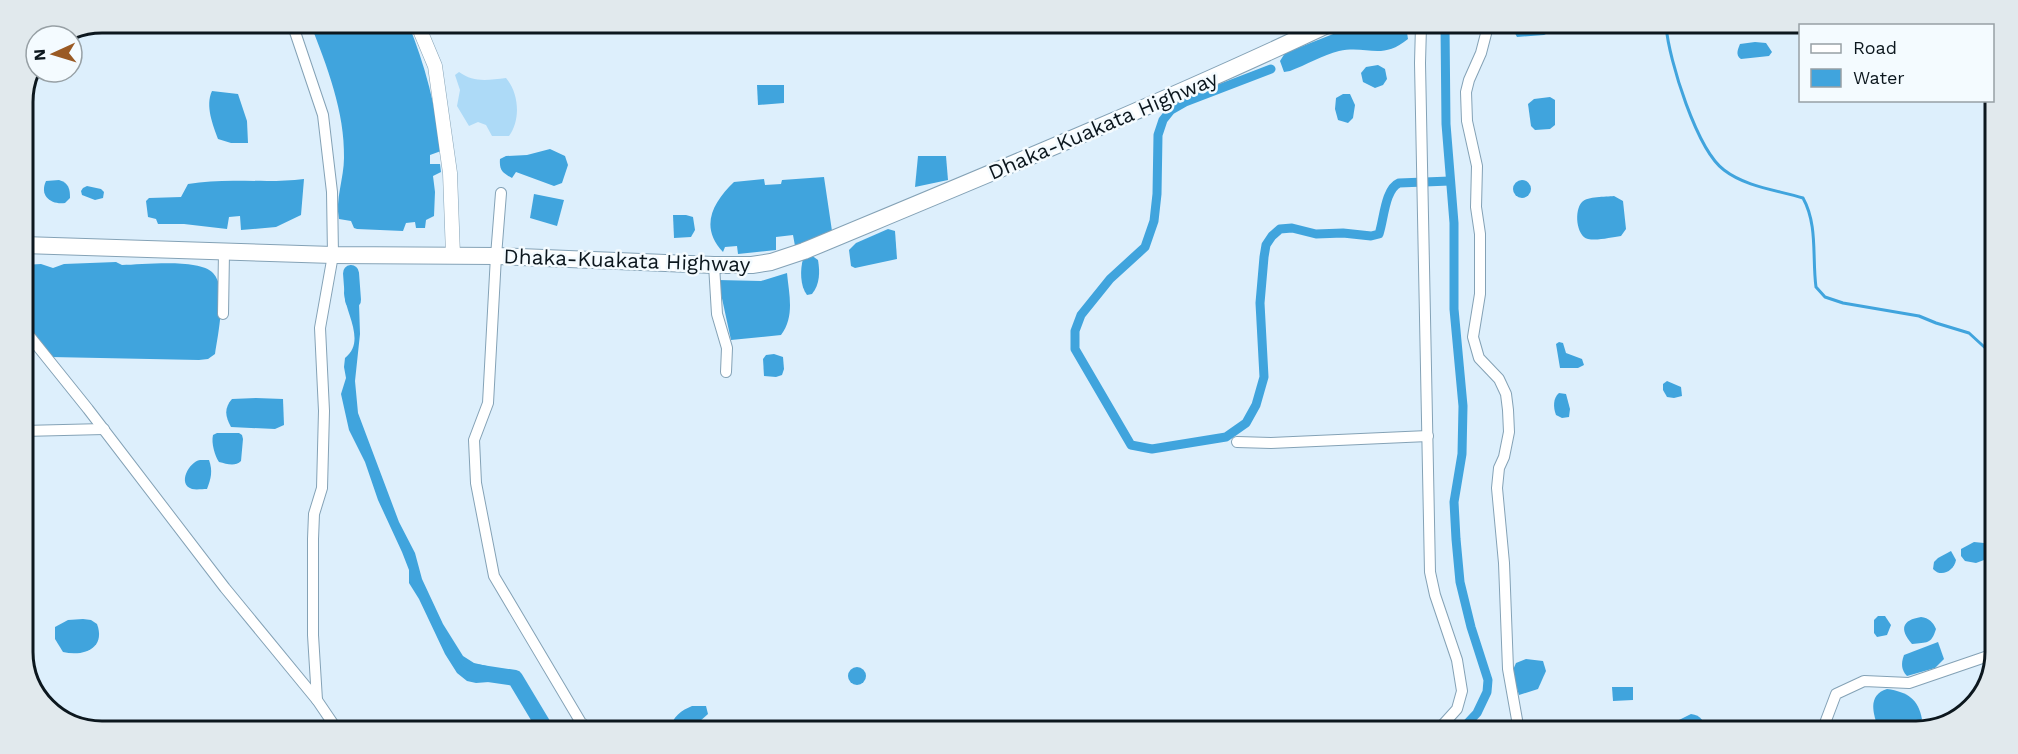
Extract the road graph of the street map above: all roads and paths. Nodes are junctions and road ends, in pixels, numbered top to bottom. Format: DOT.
graph roads {
  1 [pos="295,33"];
  2 [pos="421,33"];
  3 [pos="1310,33"];
  4 [pos="1421,33"];
  5 [pos="1486,33"];
  6 [pos="501,193"];
  7 [pos="33,245"];
  8 [pos="224,252"];
  9 [pos="333,255"];
  10 [pos="453,255"];
  11 [pos="496,256"];
  12 [pos="714,265"];
  13 [pos="223,314"];
  14 [pos="33,340"];
  15 [pos="726,372"];
  16 [pos="104,429"];
  17 [pos="33,431"];
  18 [pos="1428,436"];
  19 [pos="1237,442"];
  20 [pos="1985,657"];
  21 [pos="316,700"];
  22 [pos="331,721"];
  23 [pos="580,721"];
  24 [pos="1446,721"];
  25 [pos="1517,721"];
  26 [pos="1826,721"];
  1 -- 9 [label="street"];
  2 -- 10 [label="street"];
  3 -- 12 [label="main road, Dhaka-Kuakata Highway"];
  4 -- 18 [label="street"];
  5 -- 25 [label="street"];
  6 -- 11 [label="street"];
  7 -- 8 [label="main road, Dhaka-Kuakata Highway"];
  8 -- 9 [label="main road, Dhaka-Kuakata Highway"];
  8 -- 13 [label="street"];
  9 -- 10 [label="main road, Dhaka-Kuakata Highway"];
  9 -- 21 [label="street"];
  10 -- 11 [label="main road, Dhaka-Kuakata Highway"];
  11 -- 12 [label="main road, Dhaka-Kuakata Highway"];
  11 -- 23 [label="street"];
  12 -- 15 [label="street"];
  14 -- 16 [label="street"];
  16 -- 17 [label="street"];
  16 -- 21 [label="street"];
  18 -- 19 [label="street"];
  18 -- 24 [label="street"];
  20 -- 26 [label="street"];
  21 -- 22 [label="street"];
}
